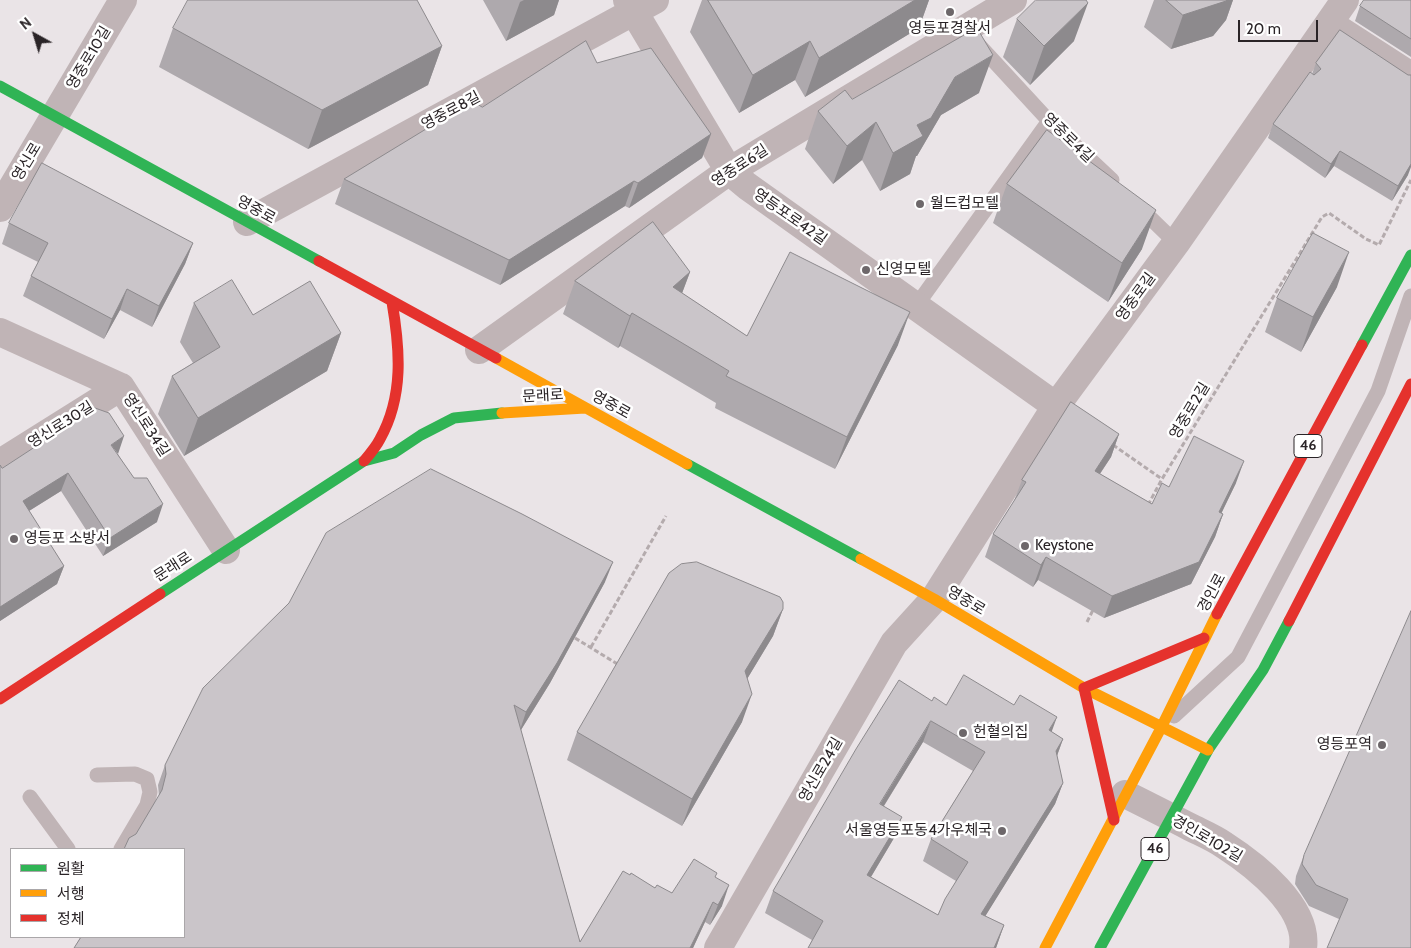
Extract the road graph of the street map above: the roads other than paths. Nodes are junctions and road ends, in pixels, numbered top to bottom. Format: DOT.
graph roads {
  1 [pos="123,0"];
  2 [pos="1013,0"];
  3 [pos="1345,0"];
  4 [pos="639,4"];
  5 [pos="1329,23"];
  6 [pos="964,29"];
  7 [pos="1411,76"];
  8 [pos="0,86"];
  9 [pos="54,116"];
  10 [pos="1049,120"];
  11 [pos="729,171"];
  12 [pos="0,208"];
  13 [pos="247,222"];
  14 [pos="1176,243"];
  15 [pos="1411,255"];
  16 [pos="1411,296"];
  17 [pos="392,302"];
  18 [pos="916,306"];
  19 [pos="0,332"];
  20 [pos="479,350"];
  21 [pos="1411,384"];
  22 [pos="121,387"];
  23 [pos="1056,406"];
  24 [pos="586,408"];
  25 [pos="364,461"];
  26 [pos="0,463"];
  27 [pos="226,550"];
  28 [pos="934,599"];
  29 [pos="1204,638"];
  30 [pos="1084,688"];
  31 [pos="0,699"];
  32 [pos="1161,728"];
  33 [pos="1208,750"];
  34 [pos="97,775"];
  35 [pos="1125,794"];
  36 [pos="30,797"];
  37 [pos="1172,818"];
  38 [pos="1114,820"];
  39 [pos="67,848"];
  40 [pos="122,848"];
  41 [pos="718,948"];
  42 [pos="1045,948"];
  43 [pos="1100,948"];
  44 [pos="1303,948"];
  1 -- 9 [label="street, 영중로10길"];
  2 -- 6 [label="street, 영중로6길"];
  3 -- 5 [label="street, 영중로길"];
  4 -- 11 [label="street, 영등포로42길"];
  4 -- 13 [label="street, 영중로8길"];
  5 -- 7 [label="street"];
  5 -- 14 [label="street, 영중로길"];
  6 -- 10 [label="lane, 영중로4길"];
  6 -- 11 [label="street, 영중로6길"];
  8 -- 9 [label="main road, 영중로"];
  9 -- 12 [label="street, 영신로"];
  9 -- 13 [label="main road, 영중로"];
  10 -- 14 [label="lane, 영중로4길"];
  10 -- 18 [label="lane"];
  11 -- 18 [label="street, 영등포로42길"];
  11 -- 20 [label="street, 영중로6길"];
  13 -- 17 [label="main road, 영중로"];
  14 -- 23 [label="street, 영중로길"];
  15 -- 29 [label="main road, 경인로 / 46"];
  16 -- 32 [label="lane"];
  17 -- 20 [label="main road, 영중로"];
  17 -- 25 [label="main road, 문래로"];
  18 -- 23 [label="street, 영등포로42길"];
  19 -- 22 [label="street, 영신로34길"];
  20 -- 24 [label="main road, 영중로"];
  21 -- 33 [label="main road, 46"];
  22 -- 26 [label="street, 영신로30길"];
  22 -- 27 [label="street, 영신로34길"];
  23 -- 28 [label="street, 영중로길"];
  24 -- 25 [label="main road, 문래로"];
  24 -- 28 [label="main road, 영중로"];
  25 -- 27 [label="main road, 문래로"];
  27 -- 31 [label="main road, 문래로"];
  28 -- 30 [label="main road, 영중로"];
  28 -- 41 [label="street, 영신로24길"];
  29 -- 30 [label="main road"];
  29 -- 32 [label="main road, 경인로 / 46"];
  30 -- 32 [label="main road, 영중로"];
  30 -- 38 [label="main road"];
  32 -- 33 [label="main road, 영중로"];
  32 -- 35 [label="main road, 경인로 / 46"];
  33 -- 37 [label="main road, 46"];
  34 -- 40 [label="lane"];
  35 -- 37 [label="street, 경인로102길"];
  35 -- 38 [label="main road, 경인로 / 46"];
  36 -- 39 [label="lane"];
  37 -- 43 [label="main road, 46"];
  37 -- 44 [label="street, 경인로102길"];
  38 -- 42 [label="main road, 경인로 / 46"];
}
